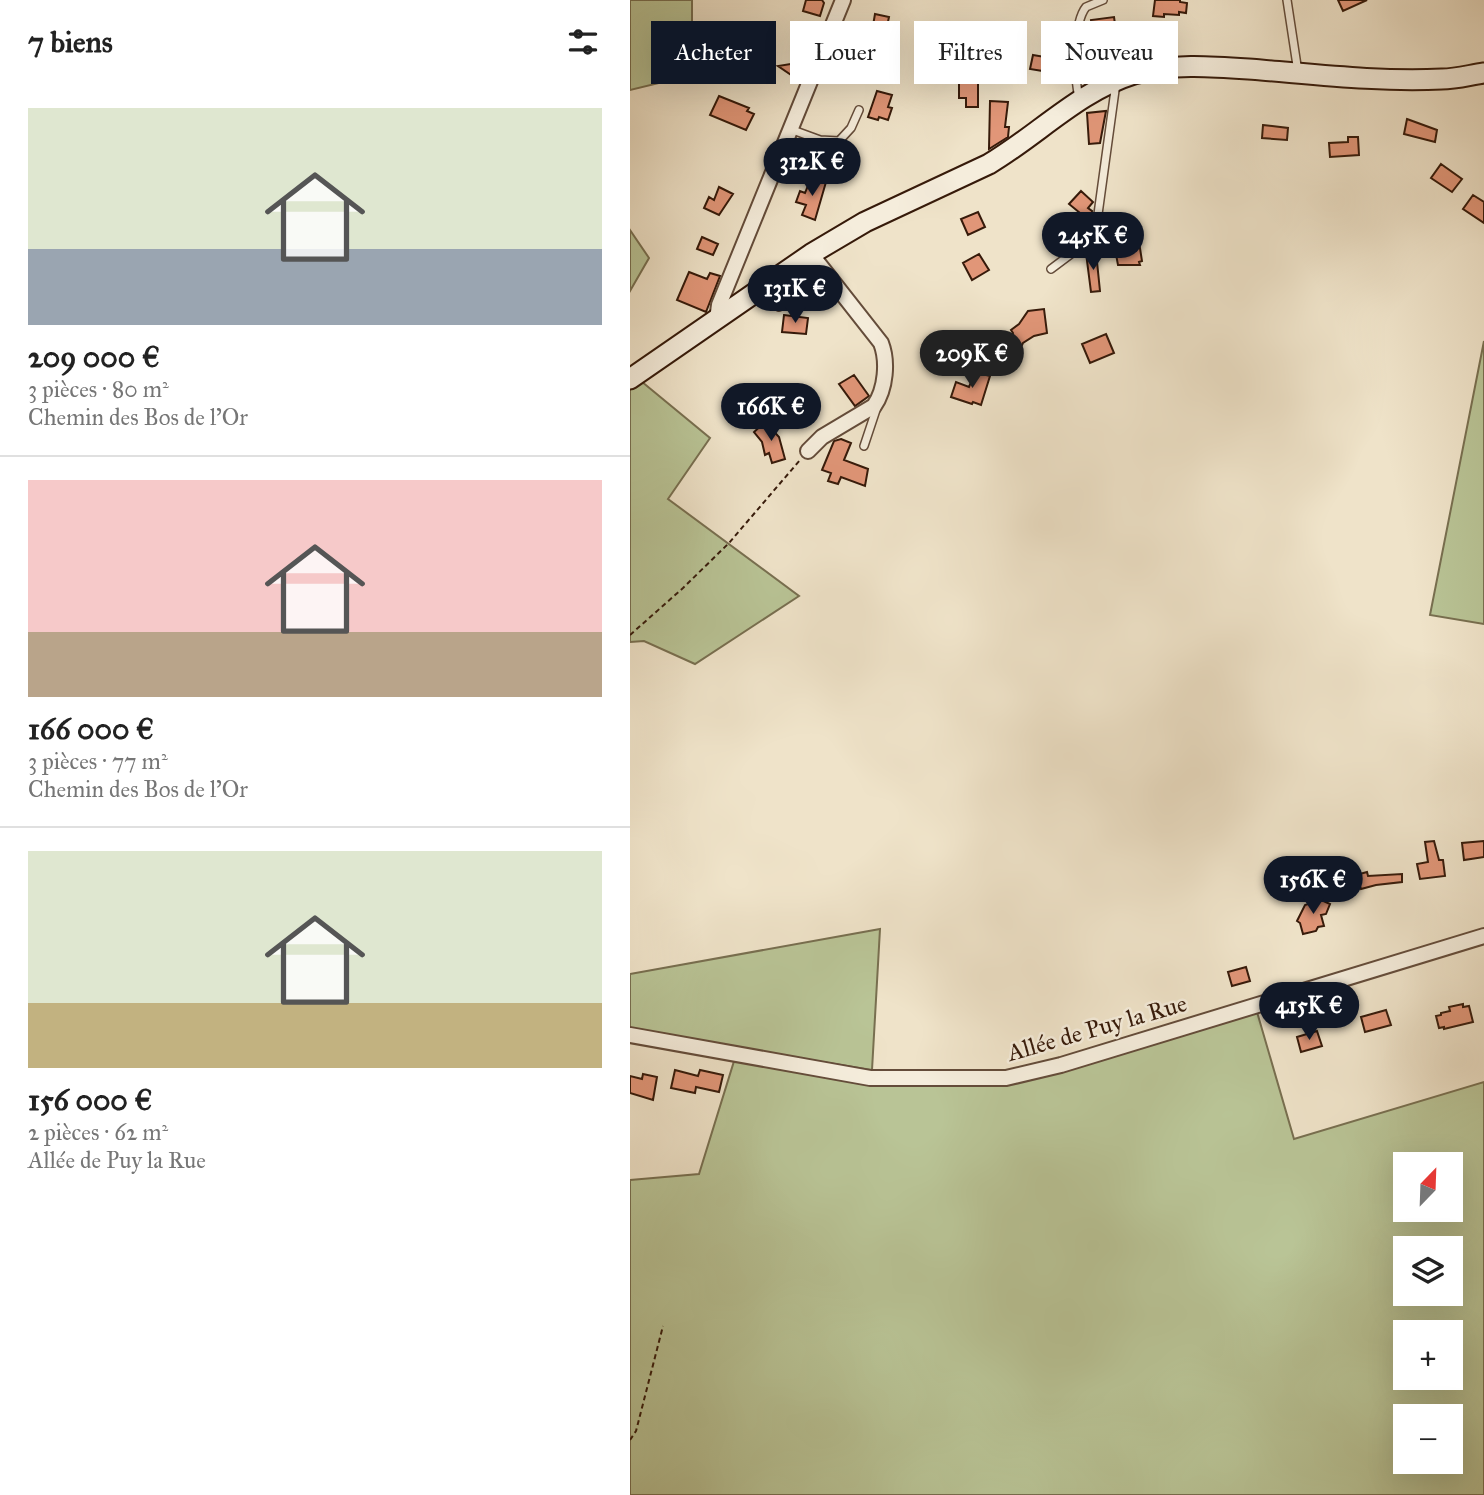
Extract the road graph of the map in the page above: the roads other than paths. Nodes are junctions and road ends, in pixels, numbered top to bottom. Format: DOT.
graph roads {
  1 [pos="843,0"];
  2 [pos="1103,0"];
  3 [pos="1287,0"];
  4 [pos="1178,68"];
  5 [pos="1298,73"];
  6 [pos="1484,73"];
  7 [pos="1111,84"];
  8 [pos="1116,84"];
  9 [pos="1080,101"];
  10 [pos="859,110"];
  11 [pos="789,129"];
  12 [pos="811,254"];
  13 [pos="1051,269"];
  14 [pos="827,276"];
  15 [pos="779,307"];
  16 [pos="720,318"];
  17 [pos="630,379"];
  18 [pos="879,399"];
  19 [pos="864,446"];
  20 [pos="808,451"];
  21 [pos="1484,936"];
  22 [pos="630,1035"];
  1 -- 11 [label="street"];
  2 -- 9 [label="lane"];
  3 -- 5 [label="lane"];
  4 -- 5 [label="main road"];
  5 -- 6 [label="main road"];
  7 -- 9 [label="main road"];
  8 -- 13 [label="lane"];
  9 -- 12 [label="main road"];
  10 -- 11 [label="lane"];
  11 -- 16 [label="street"];
  12 -- 14 [label="street"];
  12 -- 16 [label="main road"];
  14 -- 15 [label="lane"];
  14 -- 18 [label="street"];
  16 -- 17 [label="main road"];
  18 -- 19 [label="lane"];
  18 -- 20 [label="street"];
  21 -- 22 [label="street, Allée de Puy la Rue"];
}
